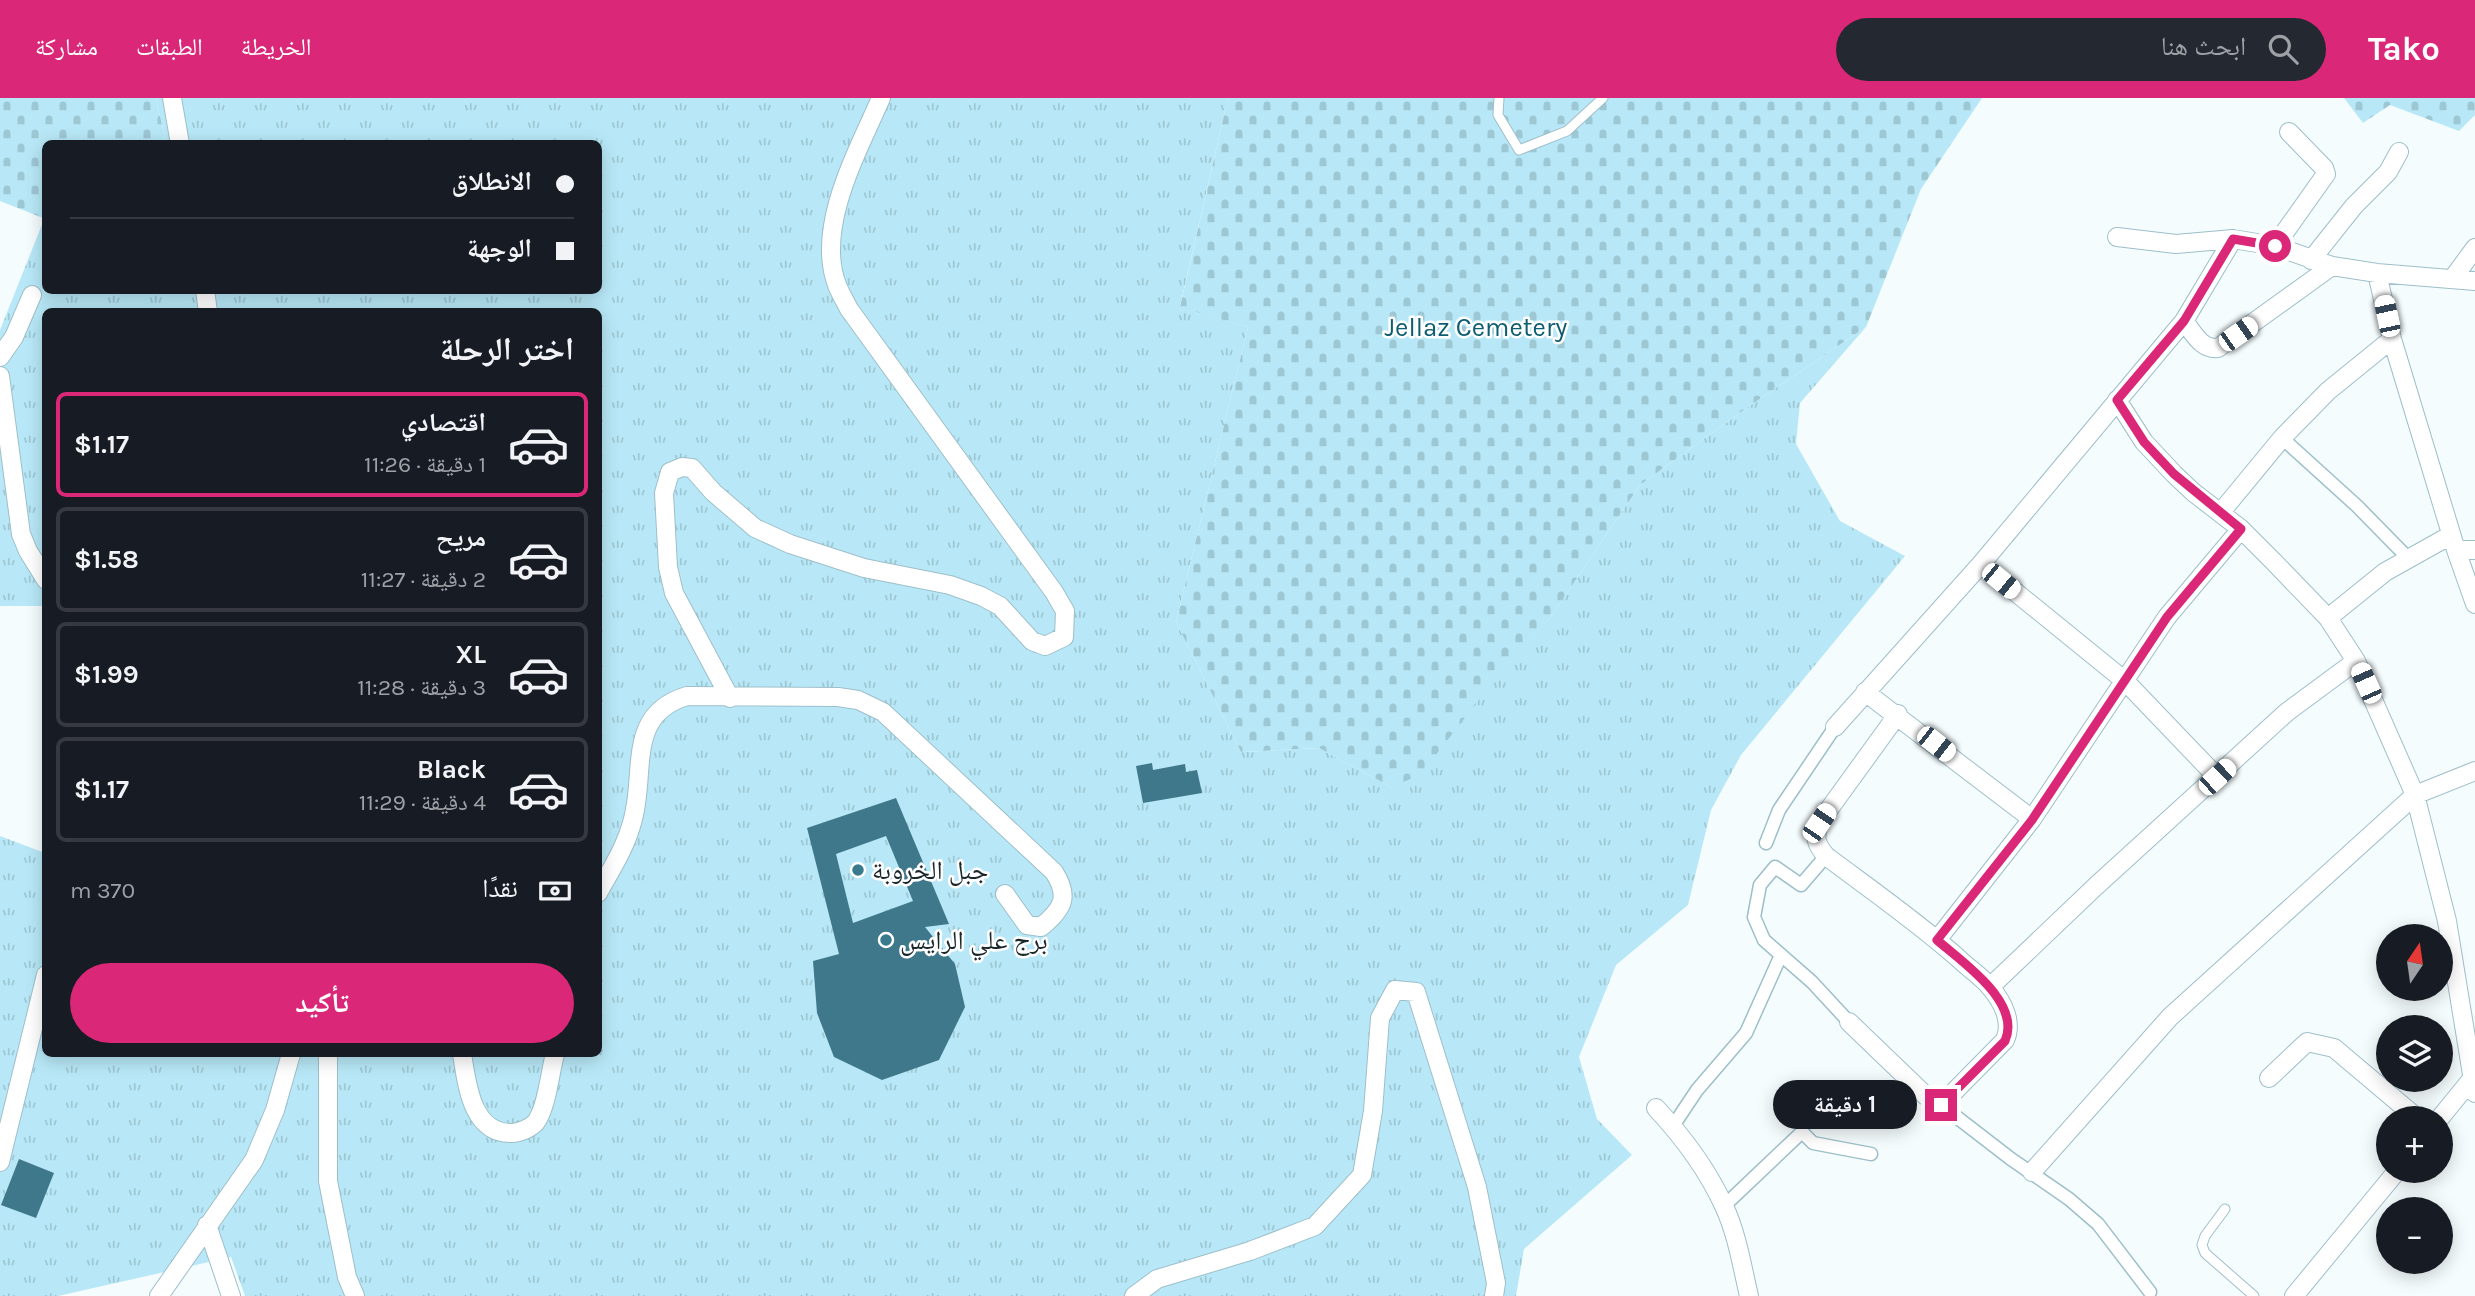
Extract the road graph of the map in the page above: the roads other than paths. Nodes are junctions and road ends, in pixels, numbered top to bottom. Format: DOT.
graph roads {
  1 [pos="172,98"];
  2 [pos="881,98"];
  3 [pos="1499,98"];
  4 [pos="1604,98"];
  5 [pos="2289,132"];
  6 [pos="179,140"];
  7 [pos="2399,152"];
  8 [pos="2117,237"];
  9 [pos="2233,239"];
  10 [pos="2275,246"];
  11 [pos="2475,248"];
  12 [pos="2311,260"];
  13 [pos="2332,266"];
  14 [pos="2377,273"];
  15 [pos="2453,278"];
  16 [pos="2475,281"];
  17 [pos="32,295"];
  18 [pos="2184,321"];
  19 [pos="2392,339"];
  20 [pos="0,357"];
  21 [pos="0,376"];
  22 [pos="2117,400"];
  23 [pos="2282,438"];
  24 [pos="2221,512"];
  25 [pos="2241,529"];
  26 [pos="2454,543"];
  27 [pos="2475,550"];
  28 [pos="2409,559"];
  29 [pos="1981,564"];
  30 [pos="42,574"];
  31 [pos="2475,604"];
  32 [pos="2328,618"];
  33 [pos="2356,661"];
  34 [pos="2125,681"];
  35 [pos="1866,692"];
  36 [pos="730,698"];
  37 [pos="1898,714"];
  38 [pos="1835,727"];
  39 [pos="2475,771"];
  40 [pos="2217,777"];
  41 [pos="2415,794"];
  42 [pos="2032,820"];
  43 [pos="1766,843"];
  44 [pos="1826,856"];
  45 [pos="602,886"];
  46 [pos="1005,894"];
  47 [pos="1937,940"];
  48 [pos="1781,955"];
  49 [pos="1990,987"];
  50 [pos="42,991"];
  51 [pos="1849,1022"];
  52 [pos="290,1057"];
  53 [pos="328,1057"];
  54 [pos="462,1057"];
  55 [pos="554,1057"];
  56 [pos="2269,1078"];
  57 [pos="2474,1082"];
  58 [pos="1941,1105"];
  59 [pos="2403,1106"];
  60 [pos="2451,1106"];
  61 [pos="1656,1108"];
  62 [pos="1673,1126"];
  63 [pos="1871,1154"];
  64 [pos="0,1162"];
  65 [pos="2032,1172"];
  66 [pos="2387,1183"];
  67 [pos="1724,1206"];
  68 [pos="2225,1209"];
  69 [pos="207,1225"];
  70 [pos="2150,1292"];
  71 [pos="159,1296"];
  72 [pos="231,1296"];
  73 [pos="355,1296"];
  74 [pos="1134,1296"];
  75 [pos="1494,1296"];
  76 [pos="1749,1296"];
  77 [pos="2254,1296"];
  78 [pos="2294,1296"];
  1 -- 6 [label="street"];
  2 -- 36 [label="street"];
  3 -- 4 [label="lane"];
  5 -- 10 [label="street"];
  7 -- 12 [label="street"];
  8 -- 9 [label="street"];
  9 -- 10 [label="street"];
  9 -- 18 [label="street"];
  10 -- 12 [label="street"];
  11 -- 15 [label="street"];
  12 -- 13 [label="street"];
  13 -- 14 [label="street"];
  13 -- 18 [label="street"];
  14 -- 15 [label="street"];
  14 -- 19 [label="street"];
  15 -- 16 [label="street"];
  17 -- 20 [label="street"];
  18 -- 22 [label="street"];
  19 -- 23 [label="street"];
  19 -- 26 [label="street"];
  21 -- 30 [label="street"];
  22 -- 24 [label="street"];
  22 -- 29 [label="street"];
  23 -- 24 [label="street"];
  23 -- 28 [label="street"];
  24 -- 25 [label="street"];
  25 -- 32 [label="street"];
  25 -- 34 [label="street"];
  26 -- 27 [label="street"];
  26 -- 28 [label="street"];
  26 -- 31 [label="street"];
  28 -- 32 [label="street"];
  29 -- 34 [label="street"];
  29 -- 35 [label="street"];
  32 -- 33 [label="street"];
  33 -- 40 [label="street"];
  33 -- 41 [label="street"];
  34 -- 40 [label="street"];
  34 -- 42 [label="street"];
  35 -- 37 [label="street"];
  35 -- 38 [label="street"];
  36 -- 45 [label="street"];
  36 -- 46 [label="street"];
  37 -- 42 [label="street"];
  37 -- 44 [label="street"];
  38 -- 43 [label="street"];
  39 -- 41 [label="street"];
  40 -- 49 [label="street"];
  41 -- 57 [label="street"];
  41 -- 65 [label="street"];
  42 -- 47 [label="street"];
  44 -- 47 [label="street"];
  44 -- 48 [label="street"];
  47 -- 49 [label="street"];
  48 -- 51 [label="street"];
  48 -- 62 [label="street"];
  49 -- 58 [label="street"];
  50 -- 64 [label="street"];
  51 -- 58 [label="street"];
  52 -- 69 [label="street"];
  53 -- 73 [label="street"];
  54 -- 55 [label="street"];
  56 -- 59 [label="street"];
  57 -- 60 [label="street"];
  58 -- 65 [label="street"];
  61 -- 62 [label="street"];
  62 -- 67 [label="street"];
  63 -- 67 [label="street"];
  65 -- 70 [label="street"];
  66 -- 78 [label="street"];
  67 -- 76 [label="street"];
  68 -- 77 [label="lane"];
  69 -- 71 [label="street"];
  69 -- 72 [label="street"];
  74 -- 75 [label="street"];
}
